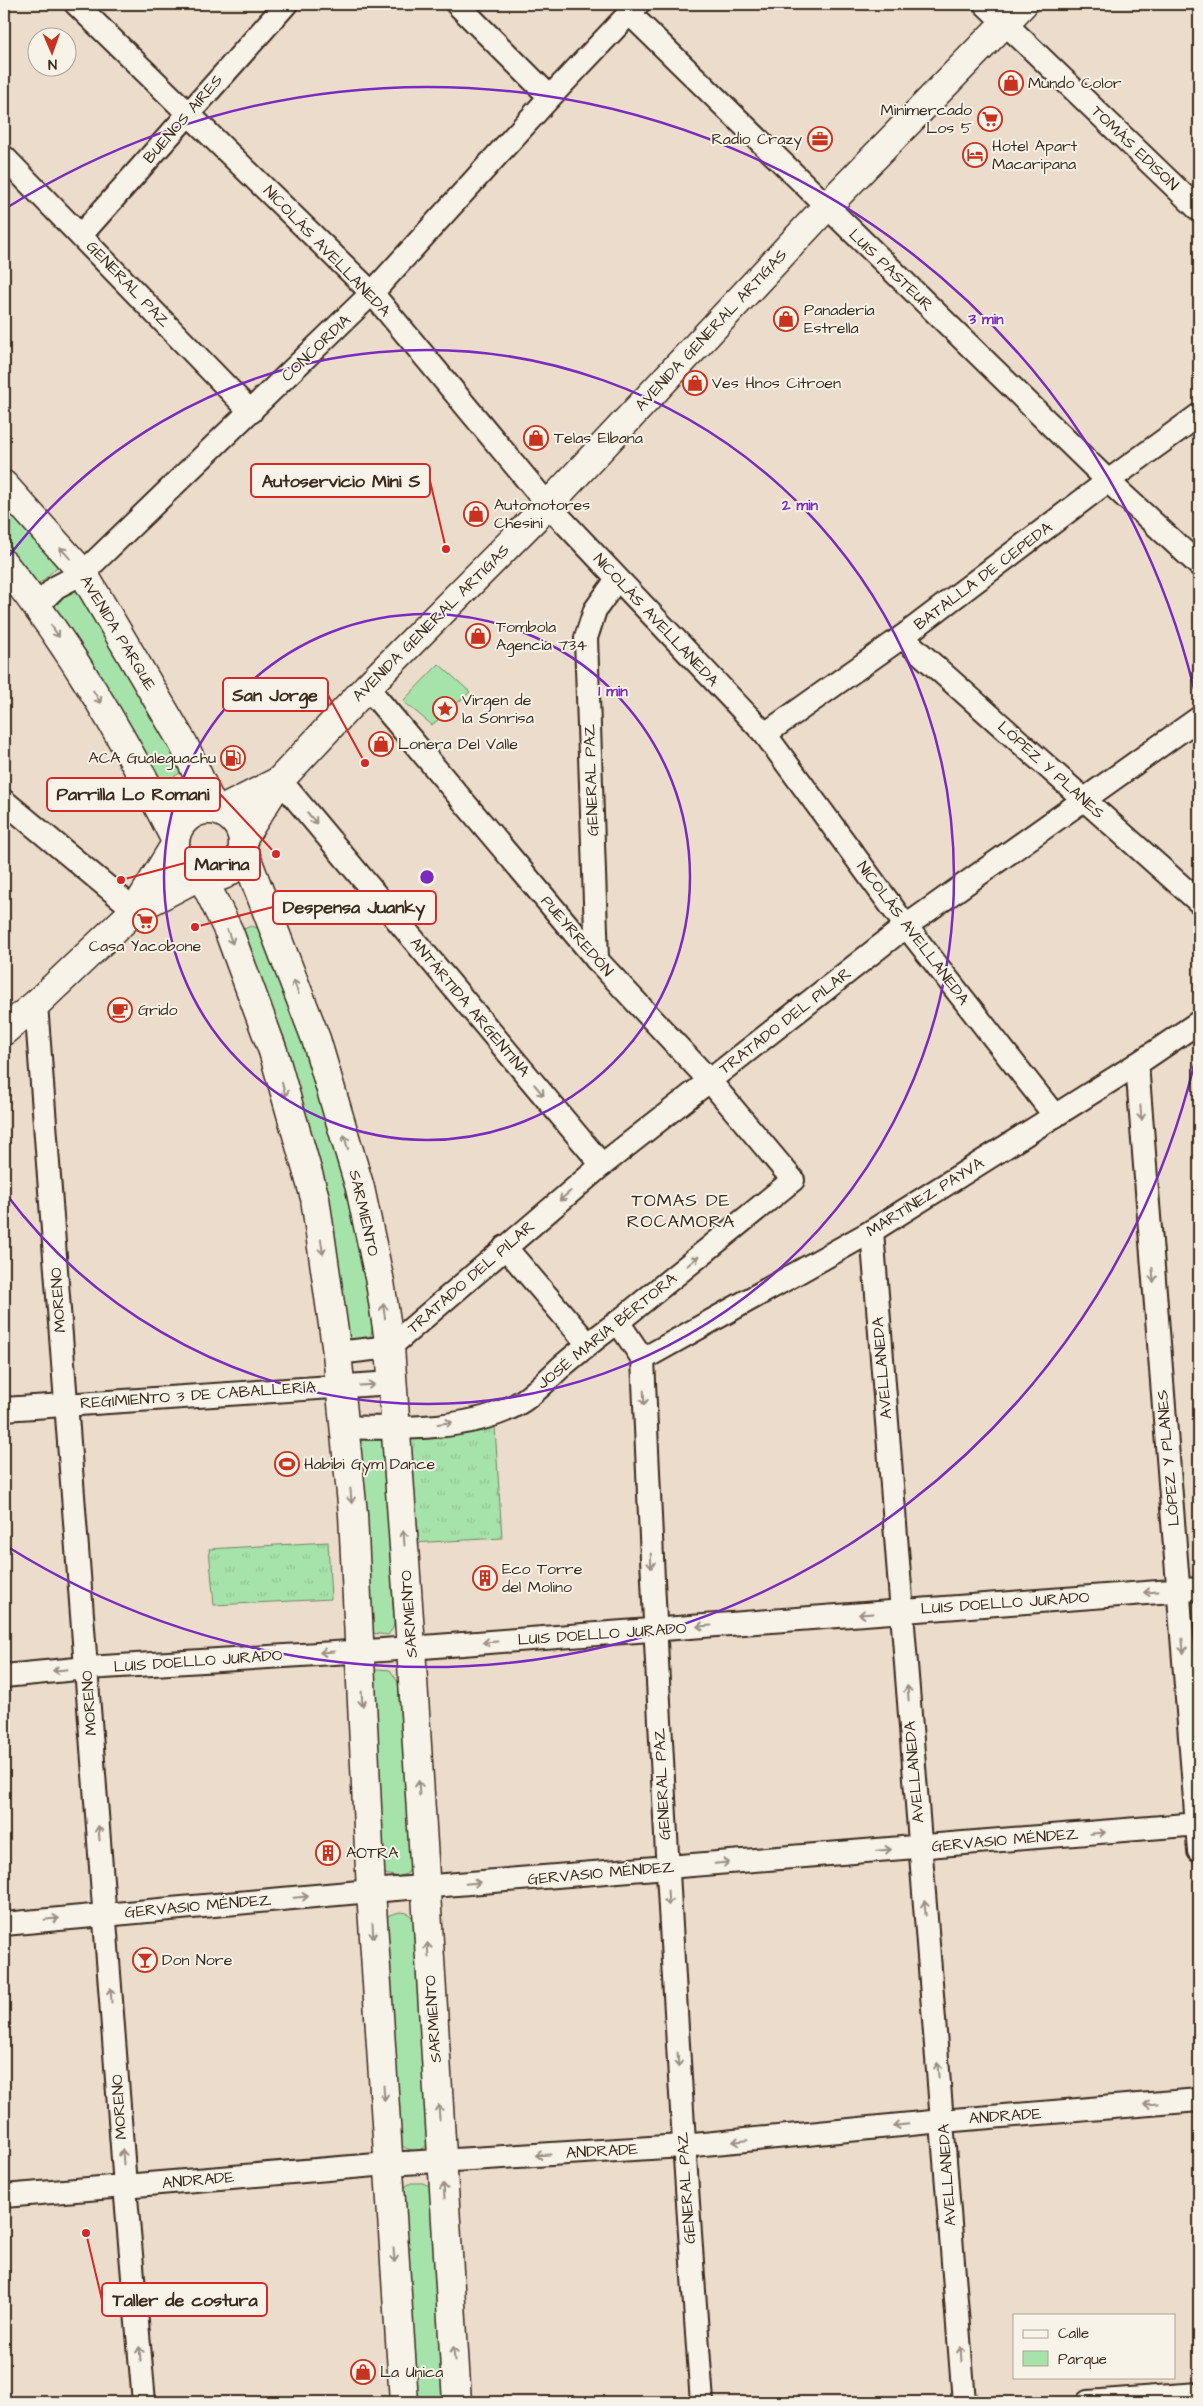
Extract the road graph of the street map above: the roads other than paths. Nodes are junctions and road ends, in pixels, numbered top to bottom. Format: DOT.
graph roads {
  1 [pos="76,4"];
  2 [pos="286,4"];
  3 [pos="457,4"];
  4 [pos="985,4"];
  5 [pos="634,9"];
  6 [pos="1014,13"];
  7 [pos="550,96"];
  8 [pos="188,112"];
  9 [pos="4,157"];
  10 [pos="826,206"];
  11 [pos="1199,210"];
  12 [pos="81,235"];
  13 [pos="372,293"];
  14 [pos="251,412"];
  15 [pos="1199,416"];
  16 [pos="1108,481"];
  17 [pos="4,485"];
  18 [pos="548,505"];
  19 [pos="4,564"];
  20 [pos="1199,565"];
  21 [pos="83,573"];
  22 [pos="617,579"];
  23 [pos="38,606"];
  24 [pos="902,637"];
  25 [pos="367,687"];
  26 [pos="1199,718"];
  27 [pos="765,734"];
  28 [pos="280,780"];
  29 [pos="1083,798"];
  30 [pos="4,802"];
  31 [pos="217,810"];
  32 [pos="175,842"];
  33 [pos="243,843"];
  34 [pos="200,876"];
  35 [pos="1199,902"];
  36 [pos="134,910"];
  37 [pos="906,926"];
  38 [pos="597,960"];
  39 [pos="36,1004"];
  40 [pos="1199,1022"];
  41 [pos="4,1031"];
  42 [pos="1137,1064"];
  43 [pos="709,1080"];
  44 [pos="1055,1116"];
  45 [pos="602,1165"];
  46 [pos="793,1180"];
  47 [pos="872,1230"];
  48 [pos="505,1247"];
  49 [pos="618,1322"];
  50 [pos="588,1344"];
  51 [pos="390,1347"];
  52 [pos="337,1353"];
  53 [pos="643,1359"];
  54 [pos="392,1384"];
  55 [pos="341,1387"];
  56 [pos="65,1404"];
  57 [pos="4,1409"];
  58 [pos="345,1427"];
  59 [pos="397,1429"];
  60 [pos="1189,1589"];
  61 [pos="902,1611"];
  62 [pos="654,1630"];
  63 [pos="411,1647"];
  64 [pos="360,1650"];
  65 [pos="86,1668"];
  66 [pos="4,1676"];
  67 [pos="1198,1825"];
  68 [pos="920,1847"];
  69 [pos="1199,1851"];
  70 [pos="667,1868"];
  71 [pos="424,1887"];
  72 [pos="371,1891"];
  73 [pos="105,1914"];
  74 [pos="4,1924"];
  75 [pos="1199,2100"];
  76 [pos="942,2120"];
  77 [pos="683,2146"];
  78 [pos="442,2161"];
  79 [pos="388,2164"];
  80 [pos="125,2186"];
  81 [pos="4,2196"];
  82 [pos="1199,2394"];
  83 [pos="144,2402"];
  84 [pos="404,2402"];
  85 [pos="457,2402"];
  86 [pos="702,2402"];
  87 [pos="964,2402"];
  88 [pos="1088,2402"];
  1 -- 8 [label="street, NICOLÁS AVELLANEDA"];
  2 -- 8 [label="street, BUENOS AIRES"];
  3 -- 7 [label="street"];
  4 -- 6 [label="street, TOMÁS EDISON"];
  5 -- 7 [label="street, CONCORDIA"];
  5 -- 10 [label="street, LUIS PASTEUR"];
  6 -- 10 [label="main road, AVENIDA GENERAL ARTIGAS"];
  6 -- 11 [label="street, TOMÁS EDISON"];
  7 -- 13 [label="street, CONCORDIA"];
  8 -- 12 [label="street, BUENOS AIRES"];
  8 -- 13 [label="street, NICOLÁS AVELLANEDA"];
  9 -- 12 [label="street, GENERAL PAZ"];
  10 -- 16 [label="street, LUIS PASTEUR"];
  10 -- 18 [label="main road, AVENIDA GENERAL ARTIGAS"];
  12 -- 14 [label="street, GENERAL PAZ"];
  13 -- 14 [label="street, CONCORDIA"];
  13 -- 18 [label="street, NICOLÁS AVELLANEDA"];
  14 -- 21 [label="street, CONCORDIA"];
  15 -- 16 [label="street, BATALLA DE CEPEDA"];
  16 -- 20 [label="street, LUIS PASTEUR"];
  16 -- 24 [label="street, BATALLA DE CEPEDA"];
  21 -- 17 [label="main road, AVENIDA PARQUE, one-way"];
  18 -- 22 [label="street, NICOLÁS AVELLANEDA"];
  18 -- 25 [label="main road, AVENIDA GENERAL ARTIGAS"];
  19 -- 23 [label="main road"];
  21 -- 23 [label="street, CONCORDIA"];
  21 -- 31 [label="main road, AVENIDA PARQUE"];
  22 -- 27 [label="street, NICOLÁS AVELLANEDA"];
  22 -- 38 [label="street, GENERAL PAZ"];
  23 -- 32 [label="main road, one-way"];
  24 -- 27 [label="street, BATALLA DE CEPEDA"];
  24 -- 29 [label="street, LÓPEZ Y PLANES"];
  25 -- 28 [label="main road, AVENIDA GENERAL ARTIGAS"];
  25 -- 38 [label="street, PUEYRREDÓN"];
  26 -- 29 [label="street, TRATADO DEL PILAR"];
  27 -- 37 [label="street, NICOLÁS AVELLANEDA"];
  28 -- 31 [label="main road"];
  28 -- 33 [label="main road, AVENIDA GENERAL ARTIGAS"];
  28 -- 45 [label="street, ANTÁRTIDA ARGENTINA, one-way"];
  29 -- 35 [label="street, LÓPEZ Y PLANES"];
  29 -- 37 [label="street, TRATADO DEL PILAR"];
  30 -- 36 [label="street"];
  31 -- 32 [label="main road"];
  31 -- 33 [label="main road"];
  32 -- 34 [label="main road"];
  32 -- 36 [label="main road"];
  33 -- 34 [label="main road"];
  51 -- 33 [label="main road, SARMIENTO, one-way"];
  34 -- 36 [label="main road"];
  34 -- 52 [label="main road, one-way"];
  36 -- 39 [label="main road"];
  37 -- 43 [label="street, TRATADO DEL PILAR"];
  37 -- 44 [label="street, NICOLÁS AVELLANEDA"];
  38 -- 43 [label="street, PUEYRREDÓN"];
  39 -- 41 [label="main road"];
  39 -- 56 [label="street, MORENO"];
  40 -- 42 [label="street, MARTÍNEZ PAYVA"];
  42 -- 44 [label="street, MARTÍNEZ PAYVA"];
  42 -- 60 [label="street, LÓPEZ Y PLANES, one-way"];
  43 -- 45 [label="street, TRATADO DEL PILAR"];
  43 -- 46 [label="street, PUEYRREDÓN"];
  44 -- 47 [label="street, MARTÍNEZ PAYVA"];
  45 -- 48 [label="street, TRATADO DEL PILAR, one-way"];
  49 -- 46 [label="street, JOSÉ MARÍA BÉRTORA, one-way"];
  47 -- 53 [label="street, MARTÍNEZ PAYVA"];
  47 -- 61 [label="street, AVELLANEDA"];
  48 -- 50 [label="street"];
  48 -- 51 [label="street, TRATADO DEL PILAR"];
  49 -- 50 [label="street, JOSÉ MARÍA BÉRTORA"];
  49 -- 53 [label="street"];
  59 -- 50 [label="street, JOSÉ MARÍA BÉRTORA, one-way"];
  51 -- 52 [label="street"];
  51 -- 54 [label="main road, SARMIENTO"];
  52 -- 55 [label="main road"];
  53 -- 62 [label="street, GENERAL PAZ, one-way"];
  55 -- 54 [label="street, REGIMIENTO 3 DE CABALLERÍA, one-way"];
  54 -- 59 [label="main road, SARMIENTO"];
  55 -- 56 [label="street, REGIMIENTO 3 DE CABALLERÍA"];
  55 -- 58 [label="main road"];
  56 -- 57 [label="street, REGIMIENTO 3 DE CABALLERÍA"];
  56 -- 65 [label="street, MORENO"];
  58 -- 59 [label="street, JOSÉ MARÍA BÉRTORA"];
  58 -- 64 [label="main road, one-way"];
  63 -- 59 [label="main road, SARMIENTO, one-way"];
  60 -- 61 [label="street, LUIS DOELLO JURADO, one-way"];
  60 -- 67 [label="street, LÓPEZ Y PLANES, one-way"];
  61 -- 62 [label="street, LUIS DOELLO JURADO, one-way"];
  68 -- 61 [label="street, AVELLANEDA, one-way"];
  62 -- 63 [label="street, LUIS DOELLO JURADO, one-way"];
  62 -- 70 [label="street, GENERAL PAZ"];
  63 -- 64 [label="street, LUIS DOELLO JURADO"];
  71 -- 63 [label="main road, SARMIENTO, one-way"];
  64 -- 65 [label="street, LUIS DOELLO JURADO, one-way"];
  64 -- 72 [label="main road, one-way"];
  65 -- 66 [label="street, LUIS DOELLO JURADO, one-way"];
  73 -- 65 [label="street, MORENO, one-way"];
  68 -- 67 [label="street, GERVASIO MÉNDEZ, one-way"];
  67 -- 69 [label="street, LÓPEZ Y PLANES"];
  70 -- 68 [label="street, GERVASIO MÉNDEZ, one-way"];
  76 -- 68 [label="street, AVELLANEDA, one-way"];
  71 -- 70 [label="street, GERVASIO MÉNDEZ, one-way"];
  70 -- 77 [label="street, GENERAL PAZ, one-way"];
  71 -- 72 [label="street, GERVASIO MÉNDEZ"];
  78 -- 71 [label="main road, SARMIENTO, one-way"];
  73 -- 72 [label="street, GERVASIO MÉNDEZ, one-way"];
  72 -- 79 [label="main road, one-way"];
  74 -- 73 [label="street, GERVASIO MÉNDEZ, one-way"];
  80 -- 73 [label="street, MORENO, one-way"];
  75 -- 76 [label="street, ANDRADE, one-way"];
  76 -- 77 [label="street, ANDRADE, one-way"];
  87 -- 76 [label="street, AVELLANEDA, one-way"];
  77 -- 78 [label="street, ANDRADE, one-way"];
  77 -- 86 [label="street, GENERAL PAZ"];
  78 -- 79 [label="street, ANDRADE"];
  85 -- 78 [label="main road, SARMIENTO, one-way"];
  79 -- 80 [label="street, ANDRADE"];
  79 -- 84 [label="main road, one-way"];
  80 -- 81 [label="street, ANDRADE"];
  83 -- 80 [label="street, MORENO, one-way"];
  82 -- 88 [label="street"];
}
